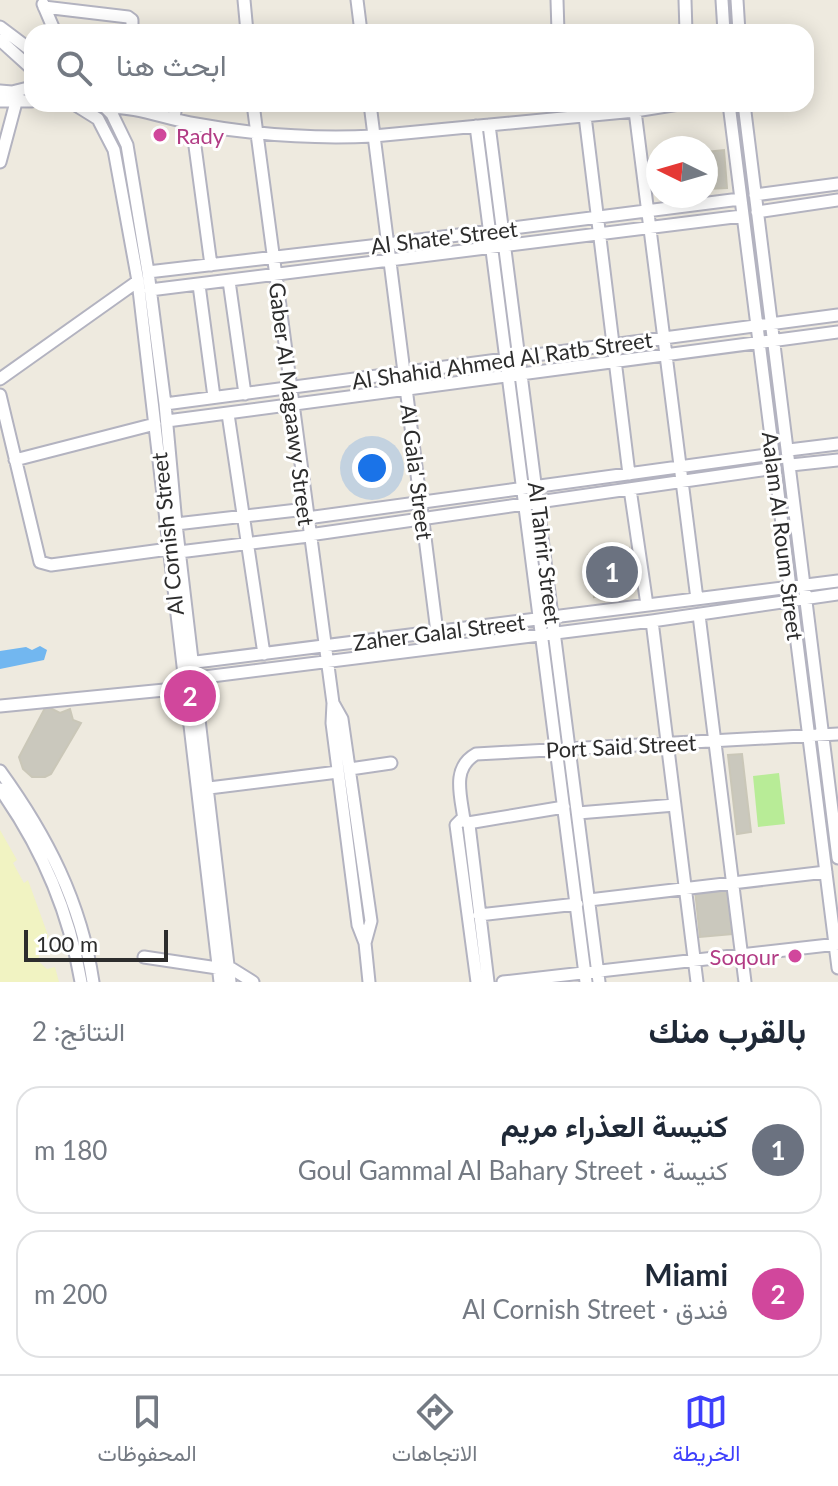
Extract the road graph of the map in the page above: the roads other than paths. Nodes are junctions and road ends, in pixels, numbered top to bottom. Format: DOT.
graph roads {
  1 [pos="244,0"];
  2 [pos="357,0"];
  3 [pos="557,0"];
  4 [pos="685,0"];
  5 [pos="722,0"];
  6 [pos="737,0"];
  7 [pos="43,3"];
  8 [pos="52,24"];
  9 [pos="132,24"];
  10 [pos="246,24"];
  11 [pos="360,24"];
  12 [pos="558,24"];
  13 [pos="686,24"];
  14 [pos="724,24"];
  15 [pos="738,24"];
  16 [pos="0,27"];
  17 [pos="0,40"];
  18 [pos="24,45"];
  19 [pos="24,62"];
  20 [pos="0,91"];
  21 [pos="24,94"];
  22 [pos="24,96"];
  23 [pos="0,101"];
  24 [pos="24,105"];
  25 [pos="90,112"];
  26 [pos="108,112"];
  27 [pos="110,112"];
  28 [pos="143,112"];
  29 [pos="175,112"];
  30 [pos="254,112"];
  31 [pos="371,112"];
  32 [pos="569,112"];
  33 [pos="625,112"];
  34 [pos="635,112"];
  35 [pos="730,112"];
  36 [pos="745,112"];
  37 [pos="585,116"];
  38 [pos="570,117"];
  39 [pos="746,118"];
  40 [pos="174,119"];
  41 [pos="731,121"];
  42 [pos="192,124"];
  43 [pos="489,125"];
  44 [pos="476,126"];
  45 [pos="107,133"];
  46 [pos="124,134"];
  47 [pos="256,134"];
  48 [pos="374,136"];
  49 [pos="0,162"];
  50 [pos="838,184"];
  51 [pos="755,195"];
  52 [pos="718,199"];
  53 [pos="740,199"];
  54 [pos="838,200"];
  55 [pos="660,208"];
  56 [pos="647,211"];
  57 [pos="757,212"];
  58 [pos="742,216"];
  59 [pos="599,217"];
  60 [pos="649,228"];
  61 [pos="503,229"];
  62 [pos="490,231"];
  63 [pos="600,234"];
  64 [pos="388,244"];
  65 [pos="505,246"];
  66 [pos="492,248"];
  67 [pos="273,258"];
  68 [pos="391,261"];
  69 [pos="211,265"];
  70 [pos="148,272"];
  71 [pos="275,275"];
  72 [pos="138,281"];
  73 [pos="229,281"];
  74 [pos="199,285"];
  75 [pos="150,290"];
  76 [pos="838,315"];
  77 [pos="771,324"];
  78 [pos="756,326"];
  79 [pos="838,332"];
  80 [pos="663,338"];
  81 [pos="774,341"];
  82 [pos="759,343"];
  83 [pos="612,345"];
  84 [pos="665,355"];
  85 [pos="520,358"];
  86 [pos="506,359"];
  87 [pos="614,362"];
  88 [pos="405,373"];
  89 [pos="522,375"];
  90 [pos="509,377"];
  91 [pos="0,379"];
  92 [pos="290,388"];
  93 [pos="407,390"];
  94 [pos="245,394"];
  95 [pos="0,395"];
  96 [pos="214,397"];
  97 [pos="165,404"];
  98 [pos="292,406"];
  99 [pos="228,414"];
  100 [pos="161,422"];
  101 [pos="838,444"];
  102 [pos="789,450"];
  103 [pos="773,454"];
  104 [pos="15,460"];
  105 [pos="838,460"];
  106 [pos="791,465"];
  107 [pos="680,467"];
  108 [pos="775,468"];
  109 [pos="629,474"];
  110 [pos="681,482"];
  111 [pos="536,486"];
  112 [pos="523,488"];
  113 [pos="630,489"];
  114 [pos="421,502"];
  115 [pos="538,502"];
  116 [pos="525,504"];
  117 [pos="306,514"];
  118 [pos="243,517"];
  119 [pos="423,518"];
  120 [pos="176,524"];
  121 [pos="309,535"];
  122 [pos="247,544"];
  123 [pos="174,551"];
  124 [pos="838,581"];
  125 [pos="790,587"];
  126 [pos="805,592"];
  127 [pos="838,594"];
  128 [pos="697,599"];
  129 [pos="791,600"];
  130 [pos="647,605"];
  131 [pos="699,615"];
  132 [pos="553,618"];
  133 [pos="540,620"];
  134 [pos="652,621"];
  135 [pos="437,633"];
  136 [pos="555,634"];
  137 [pos="542,635"];
  138 [pos="324,647"];
  139 [pos="439,649"];
  140 [pos="264,654"];
  141 [pos="326,662"];
  142 [pos="188,664"];
  143 [pos="188,682"];
  144 [pos="0,706"];
  145 [pos="838,734"];
  146 [pos="808,735"];
  147 [pos="823,735"];
  148 [pos="668,742"];
  149 [pos="715,742"];
  150 [pos="557,748"];
  151 [pos="570,748"];
  152 [pos="391,763"];
  153 [pos="344,770"];
  154 [pos="0,771"];
  155 [pos="209,788"];
  156 [pos="0,789"];
  157 [pos="675,805"];
  158 [pos="564,807"];
  159 [pos="578,813"];
  160 [pos="466,821"];
  161 [pos="838,858"];
  162 [pos="826,872"];
  163 [pos="469,878"];
  164 [pos="733,882"];
  165 [pos="685,889"];
  166 [pos="589,900"];
  167 [pos="577,904"];
  168 [pos="479,915"];
  169 [pos="836,945"];
  170 [pos="742,956"];
  171 [pos="144,957"];
  172 [pos="694,961"];
  173 [pos="838,968"];
  174 [pos="226,972"];
  175 [pos="599,977"];
  176 [pos="586,978"];
  177 [pos="81,982"];
  178 [pos="93,982"];
  179 [pos="220,982"];
  180 [pos="253,982"];
  181 [pos="369,982"];
  182 [pos="477,982"];
  183 [pos="488,982"];
  184 [pos="503,982"];
  185 [pos="697,982"];
  186 [pos="745,982"];
  1 -- 10 [label="street"];
  2 -- 11 [label="street"];
  3 -- 12 [label="street"];
  4 -- 13 [label="street"];
  5 -- 14 [label="street"];
  6 -- 15 [label="street"];
  7 -- 8 [label="street"];
  7 -- 9 [label="street"];
  16 -- 18 [label="street"];
  17 -- 19 [label="street"];
  20 -- 21 [label="street"];
  22 -- 23 [label="street"];
  24 -- 49 [label="street"];
  25 -- 45 [label="street, Al Cornish Street"];
  26 -- 45 [label="street"];
  27 -- 46 [label="street, Al Cornish Street"];
  28 -- 40 [label="street"];
  29 -- 40 [label="street"];
  30 -- 47 [label="street, Gaber Al Magaawy Street"];
  31 -- 48 [label="street, Al Gala' Street"];
  32 -- 38 [label="street"];
  33 -- 37 [label="street"];
  34 -- 56 [label="street"];
  35 -- 41 [label="street, Aalam Al Roum Street"];
  36 -- 39 [label="street, Aalam Al Roum Street"];
  37 -- 38 [label="street"];
  37 -- 59 [label="street"];
  38 -- 43 [label="street"];
  39 -- 41 [label="street"];
  39 -- 51 [label="street, Aalam Al Roum Street"];
  40 -- 42 [label="street"];
  41 -- 53 [label="street, Aalam Al Roum Street"];
  42 -- 47 [label="street"];
  42 -- 69 [label="street"];
  43 -- 44 [label="street"];
  43 -- 61 [label="street, Al Tahrir Street"];
  44 -- 48 [label="street"];
  44 -- 62 [label="street, Al Tahrir Street"];
  45 -- 46 [label="street"];
  45 -- 72 [label="street, Al Cornish Street"];
  46 -- 70 [label="street, Al Cornish Street"];
  47 -- 48 [label="street"];
  47 -- 67 [label="street, Gaber Al Magaawy Street"];
  48 -- 64 [label="street, Al Gala' Street"];
  50 -- 51 [label="street"];
  51 -- 57 [label="street, Aalam Al Roum Street"];
  52 -- 53 [label="street, Al Shate' Street"];
  53 -- 58 [label="street, Aalam Al Roum Street"];
  54 -- 57 [label="street"];
  55 -- 56 [label="street, Al Shate' Street"];
  56 -- 59 [label="street, Al Shate' Street"];
  56 -- 60 [label="street"];
  57 -- 77 [label="street, Aalam Al Roum Street"];
  58 -- 60 [label="street, Al Shate' Street"];
  58 -- 78 [label="street, Aalam Al Roum Street"];
  59 -- 61 [label="street, Al Shate' Street"];
  59 -- 63 [label="street"];
  60 -- 63 [label="street, Al Shate' Street"];
  60 -- 80 [label="street"];
  61 -- 62 [label="street, Al Shate' Street"];
  61 -- 65 [label="street, Al Tahrir Street"];
  62 -- 64 [label="street, Al Shate' Street"];
  62 -- 66 [label="street, Al Tahrir Street"];
  63 -- 65 [label="street, Al Shate' Street"];
  63 -- 83 [label="street"];
  64 -- 67 [label="street, Al Shate' Street"];
  64 -- 68 [label="street, Al Gala' Street"];
  65 -- 66 [label="street, Al Shate' Street"];
  65 -- 85 [label="street, Al Tahrir Street"];
  66 -- 68 [label="street, Al Shate' Street"];
  66 -- 86 [label="street, Al Tahrir Street"];
  67 -- 69 [label="street, Al Shate' Street"];
  67 -- 71 [label="street, Gaber Al Magaawy Street"];
  68 -- 71 [label="street, Al Shate' Street"];
  68 -- 88 [label="street, Al Gala' Street"];
  69 -- 70 [label="street, Al Shate' Street"];
  70 -- 75 [label="street, Al Cornish Street"];
  71 -- 73 [label="street, Al Shate' Street"];
  71 -- 92 [label="street, Gaber Al Magaawy Street"];
  72 -- 91 [label="street"];
  72 -- 100 [label="street, Al Cornish Street"];
  73 -- 74 [label="street, Al Shate' Street"];
  73 -- 94 [label="street"];
  74 -- 75 [label="street, Al Shate' Street"];
  74 -- 96 [label="street"];
  75 -- 97 [label="street, Al Cornish Street"];
  76 -- 77 [label="street, Al Shahid Ahmed Al Ratb Street"];
  77 -- 78 [label="street, Al Shahid Ahmed Al Ratb Street"];
  77 -- 81 [label="street, Aalam Al Roum Street"];
  78 -- 80 [label="street, Al Shahid Ahmed Al Ratb Street"];
  78 -- 82 [label="street, Aalam Al Roum Street"];
  79 -- 81 [label="street, Al Shahid Ahmed Al Ratb Street"];
  80 -- 83 [label="street, Al Shahid Ahmed Al Ratb Street"];
  80 -- 84 [label="street"];
  81 -- 82 [label="street, Al Shahid Ahmed Al Ratb Street"];
  81 -- 102 [label="street, Aalam Al Roum Street"];
  82 -- 84 [label="street, Al Shahid Ahmed Al Ratb Street"];
  82 -- 103 [label="street, Aalam Al Roum Street"];
  83 -- 85 [label="street, Al Shahid Ahmed Al Ratb Street"];
  83 -- 87 [label="street"];
  84 -- 87 [label="street, Al Shahid Ahmed Al Ratb Street"];
  84 -- 107 [label="street"];
  85 -- 86 [label="street, Al Shahid Ahmed Al Ratb Street"];
  85 -- 89 [label="street, Al Tahrir Street"];
  86 -- 88 [label="street, Al Shahid Ahmed Al Ratb Street"];
  86 -- 90 [label="street, Al Tahrir Street"];
  87 -- 89 [label="street, Al Shahid Ahmed Al Ratb Street"];
  87 -- 109 [label="street"];
  88 -- 92 [label="street, Al Shahid Ahmed Al Ratb Street"];
  88 -- 93 [label="street, Al Gala' Street"];
  89 -- 90 [label="street, Al Shahid Ahmed Al Ratb Street"];
  89 -- 111 [label="street, Al Tahrir Street"];
  90 -- 93 [label="street, Al Shahid Ahmed Al Ratb Street"];
  90 -- 112 [label="street, Al Tahrir Street"];
  92 -- 94 [label="street, Al Shahid Ahmed Al Ratb Street"];
  92 -- 98 [label="street, Gaber Al Magaawy Street"];
  93 -- 98 [label="street, Al Shahid Ahmed Al Ratb Street"];
  93 -- 114 [label="street, Al Gala' Street"];
  94 -- 96 [label="street, Al Shahid Ahmed Al Ratb Street"];
  95 -- 104 [label="street"];
  96 -- 97 [label="street, Al Shahid Ahmed Al Ratb Street"];
  97 -- 100 [label="street, Al Cornish Street"];
  98 -- 99 [label="street, Al Shahid Ahmed Al Ratb Street"];
  98 -- 117 [label="street, Gaber Al Magaawy Street"];
  99 -- 100 [label="street, Al Shahid Ahmed Al Ratb Street"];
  99 -- 118 [label="street"];
  100 -- 104 [label="street, Al Shahid Ahmed Al Ratb Street"];
  100 -- 120 [label="street, Al Cornish Street"];
  100 -- 123 [label="street, Al Cornish Street"];
  101 -- 102 [label="street"];
  102 -- 106 [label="street, Aalam Al Roum Street"];
  103 -- 107 [label="street"];
  103 -- 108 [label="street, Aalam Al Roum Street"];
  104 -- 123 [label="street"];
  105 -- 106 [label="street"];
  106 -- 126 [label="street, Aalam Al Roum Street"];
  107 -- 109 [label="street"];
  107 -- 110 [label="street"];
  108 -- 110 [label="street"];
  108 -- 125 [label="street, Aalam Al Roum Street"];
  109 -- 111 [label="street"];
  110 -- 113 [label="street"];
  110 -- 128 [label="street"];
  111 -- 112 [label="street"];
  111 -- 115 [label="street, Al Tahrir Street"];
  112 -- 114 [label="street"];
  112 -- 116 [label="street, Al Tahrir Street"];
  113 -- 115 [label="street"];
  113 -- 130 [label="street"];
  114 -- 117 [label="street"];
  114 -- 119 [label="street, Al Gala' Street"];
  115 -- 116 [label="street"];
  115 -- 132 [label="street, Al Tahrir Street"];
  116 -- 119 [label="street"];
  116 -- 133 [label="street, Al Tahrir Street"];
  117 -- 118 [label="street"];
  117 -- 121 [label="street, Gaber Al Magaawy Street"];
  118 -- 120 [label="street"];
  118 -- 122 [label="street"];
  119 -- 121 [label="street"];
  119 -- 135 [label="street, Al Gala' Street"];
  120 -- 123 [label="street, Al Cornish Street"];
  121 -- 122 [label="street"];
  121 -- 138 [label="street, Gaber Al Magaawy Street"];
  122 -- 123 [label="street"];
  122 -- 140 [label="street"];
  123 -- 142 [label="street, Al Cornish Street"];
  124 -- 126 [label="street, Zaher Galal Street"];
  125 -- 126 [label="street, Zaher Galal Street"];
  125 -- 128 [label="street, Zaher Galal Street"];
  125 -- 129 [label="street, Aalam Al Roum Street"];
  126 -- 127 [label="street, Zaher Galal Street"];
  126 -- 129 [label="street, Zaher Galal Street"];
  126 -- 147 [label="street, Aalam Al Roum Street"];
  128 -- 130 [label="street, Zaher Galal Street"];
  129 -- 131 [label="street, Zaher Galal Street"];
  129 -- 146 [label="street, Aalam Al Roum Street"];
  130 -- 132 [label="street, Zaher Galal Street"];
  131 -- 134 [label="street, Zaher Galal Street"];
  131 -- 149 [label="street"];
  132 -- 133 [label="street, Zaher Galal Street"];
  132 -- 136 [label="street, Al Tahrir Street"];
  133 -- 135 [label="street, Zaher Galal Street"];
  133 -- 137 [label="street, Al Tahrir Street"];
  134 -- 136 [label="street, Zaher Galal Street"];
  134 -- 148 [label="street"];
  135 -- 138 [label="street, Zaher Galal Street"];
  135 -- 139 [label="street, Al Gala' Street"];
  136 -- 137 [label="street, Zaher Galal Street"];
  136 -- 151 [label="street, Al Tahrir Street"];
  137 -- 139 [label="street, Zaher Galal Street"];
  137 -- 150 [label="street, Al Tahrir Street"];
  138 -- 140 [label="street, Zaher Galal Street"];
  138 -- 141 [label="street, Gaber Al Magaawy Street"];
  139 -- 141 [label="street, Zaher Galal Street"];
  140 -- 142 [label="street, Zaher Galal Street"];
  141 -- 143 [label="street, Zaher Galal Street"];
  141 -- 153 [label="street, Gaber Al Magaawy Street"];
  142 -- 143 [label="street, Al Cornish Street"];
  143 -- 144 [label="street, Zaher Galal Street"];
  143 -- 155 [label="street, Al Cornish Street"];
  143 -- 174 [label="street, Al Cornish Street"];
  145 -- 147 [label="street, Port Said Street"];
  146 -- 147 [label="street, Port Said Street"];
  146 -- 149 [label="street, Port Said Street"];
  146 -- 162 [label="street, Aalam Al Roum Street"];
  147 -- 161 [label="street, Aalam Al Roum Street"];
  148 -- 149 [label="street, Port Said Street"];
  148 -- 151 [label="street, Port Said Street"];
  148 -- 157 [label="street"];
  149 -- 164 [label="street"];
  150 -- 151 [label="street, Port Said Street"];
  150 -- 158 [label="street, Al Tahrir Street"];
  150 -- 160 [label="street, Port Said Street"];
  151 -- 159 [label="street, Al Tahrir Street"];
  152 -- 153 [label="street"];
  153 -- 155 [label="street"];
  153 -- 181 [label="street, Gaber Al Magaawy Street"];
  154 -- 178 [label="street"];
  155 -- 174 [label="street, Al Cornish Street"];
  156 -- 177 [label="street"];
  157 -- 159 [label="street"];
  157 -- 165 [label="street"];
  158 -- 160 [label="street"];
  158 -- 167 [label="street, Al Tahrir Street"];
  159 -- 166 [label="street, Al Tahrir Street"];
  160 -- 163 [label="street"];
  162 -- 164 [label="street"];
  162 -- 169 [label="street, Aalam Al Roum Street"];
  163 -- 168 [label="street"];
  163 -- 182 [label="street"];
  164 -- 165 [label="street"];
  164 -- 170 [label="street"];
  165 -- 166 [label="street"];
  165 -- 172 [label="street"];
  166 -- 175 [label="street, Al Tahrir Street"];
  167 -- 168 [label="street"];
  167 -- 176 [label="street, Al Tahrir Street"];
  168 -- 183 [label="street"];
  169 -- 170 [label="street"];
  169 -- 173 [label="street, Aalam Al Roum Street"];
  170 -- 172 [label="street"];
  170 -- 186 [label="street"];
  171 -- 174 [label="street"];
  172 -- 175 [label="street"];
  172 -- 185 [label="street"];
  174 -- 179 [label="street, Al Cornish Street"];
  174 -- 180 [label="street"];
  175 -- 176 [label="street"];
  176 -- 184 [label="street"];
}
